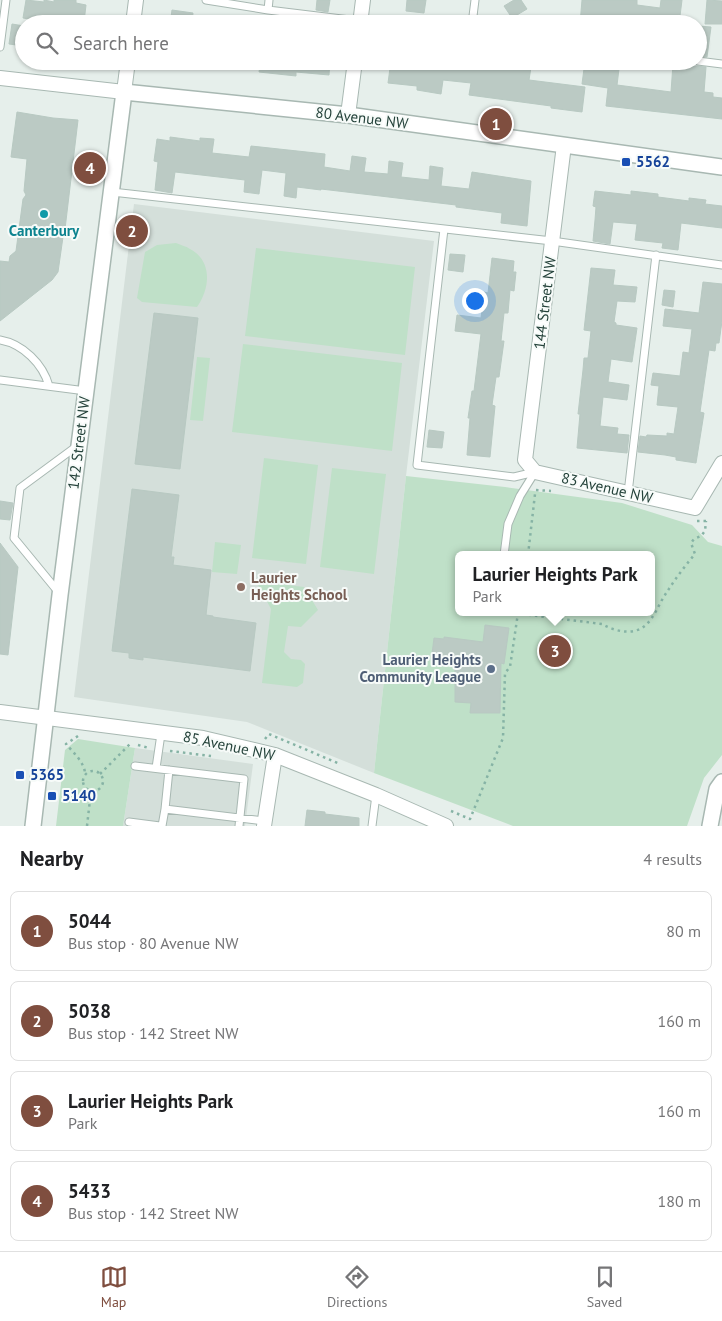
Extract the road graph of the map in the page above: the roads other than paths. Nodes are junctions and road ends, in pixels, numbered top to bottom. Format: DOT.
graph roads {
  1 [pos="6,0"];
  2 [pos="136,0"];
  3 [pos="206,0"];
  4 [pos="269,0"];
  5 [pos="363,0"];
  6 [pos="475,0"];
  7 [pos="268,10"];
  8 [pos="134,15"];
  9 [pos="303,15"];
  10 [pos="361,15"];
  11 [pos="473,15"];
  12 [pos="0,47"];
  13 [pos="707,62"];
  14 [pos="722,64"];
  15 [pos="127,70"];
  16 [pos="354,70"];
  17 [pos="0,78"];
  18 [pos="124,92"];
  19 [pos="348,115"];
  20 [pos="564,145"];
  21 [pos="722,167"];
  22 [pos="111,192"];
  23 [pos="444,229"];
  24 [pos="552,241"];
  25 [pos="656,255"];
  26 [pos="722,265"];
  27 [pos="0,340"];
  28 [pos="0,380"];
  29 [pos="49,386"];
  30 [pos="86,391"];
  31 [pos="79,444"];
  32 [pos="722,463"];
  33 [pos="535,472"];
  34 [pos="628,493"];
  35 [pos="505,551"];
  36 [pos="60,595"];
  37 [pos="0,712"];
  38 [pos="47,717"];
  39 [pos="161,734"];
  40 [pos="275,755"];
  41 [pos="135,766"];
  42 [pos="156,768"];
  43 [pos="169,770"];
  44 [pos="722,782"];
  45 [pos="376,795"];
  46 [pos="165,809"];
  47 [pos="129,822"];
  48 [pos="239,822"];
  49 [pos="264,824"];
  50 [pos="33,826"];
  51 [pos="161,826"];
  52 [pos="372,826"];
  53 [pos="446,826"];
  54 [pos="710,826"];
  1 -- 12 [label="lane"];
  2 -- 8 [label="street"];
  3 -- 7 [label="lane"];
  4 -- 7 [label="lane"];
  5 -- 10 [label="street"];
  6 -- 11 [label="lane"];
  7 -- 9 [label="lane"];
  13 -- 14 [label="lane"];
  15 -- 18 [label="street, 142 Street NW"];
  16 -- 19 [label="street"];
  17 -- 18 [label="street, 80 Avenue NW"];
  18 -- 19 [label="street, 80 Avenue NW"];
  18 -- 22 [label="street, 142 Street NW"];
  19 -- 20 [label="street, 80 Avenue NW"];
  20 -- 21 [label="street, 80 Avenue NW"];
  20 -- 24 [label="street, 144 Street NW"];
  22 -- 23 [label="lane"];
  22 -- 30 [label="street, 142 Street NW"];
  23 -- 24 [label="lane"];
  23 -- 33 [label="lane"];
  24 -- 25 [label="lane"];
  24 -- 33 [label="street, 144 Street NW"];
  25 -- 26 [label="lane"];
  25 -- 34 [label="lane"];
  27 -- 29 [label="lane"];
  28 -- 29 [label="lane"];
  29 -- 30 [label="lane"];
  30 -- 31 [label="street, 142 Street NW"];
  31 -- 36 [label="street, 142 Street NW"];
  31 -- 36 [label="lane"];
  32 -- 34 [label="street, 83 Avenue NW"];
  33 -- 34 [label="street, 83 Avenue NW"];
  33 -- 35 [label="lane"];
  36 -- 38 [label="street, 142 Street NW"];
  37 -- 38 [label="street, 85 Avenue NW"];
  38 -- 39 [label="street, 85 Avenue NW"];
  38 -- 50 [label="street, 142 Street NW"];
  39 -- 40 [label="street, 85 Avenue NW"];
  39 -- 42 [label="lane"];
  40 -- 45 [label="street, 85 Avenue NW"];
  40 -- 49 [label="street"];
  41 -- 42 [label="lane"];
  42 -- 43 [label="lane"];
  43 -- 46 [label="lane"];
  43 -- 48 [label="lane"];
  44 -- 54 [label="street"];
  45 -- 52 [label="lane"];
  45 -- 53 [label="street, 85 Avenue NW"];
  46 -- 48 [label="lane"];
  46 -- 51 [label="lane"];
  47 -- 51 [label="lane"];
  48 -- 49 [label="lane"];
}
